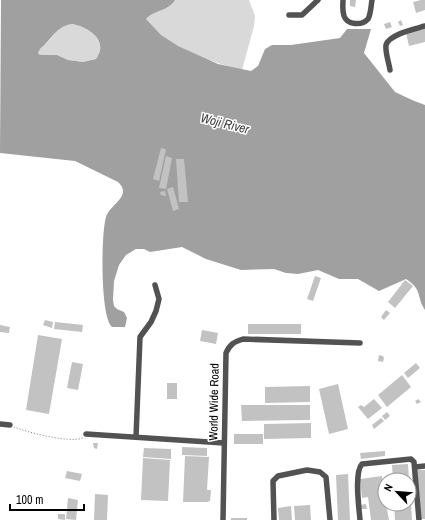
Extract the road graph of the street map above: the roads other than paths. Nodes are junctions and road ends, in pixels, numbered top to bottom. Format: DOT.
graph roads {
  1 [pos="318,0"];
  2 [pos="343,0"];
  3 [pos="372,0"];
  4 [pos="289,15"];
  5 [pos="425,26"];
  6 [pos="390,70"];
  7 [pos="155,285"];
  8 [pos="360,343"];
  9 [pos="0,424"];
  10 [pos="10,425"];
  11 [pos="86,434"];
  12 [pos="136,436"];
  13 [pos="224,443"];
  14 [pos="425,466"];
  15 [pos="415,467"];
  16 [pos="223,520"];
  17 [pos="274,520"];
  18 [pos="330,520"];
  19 [pos="360,520"];
  20 [pos="419,520"];
  1 -- 4 [label="street"];
  2 -- 3 [label="street"];
  5 -- 6 [label="street"];
  7 -- 12 [label="street"];
  8 -- 13 [label="street, World Wide Road"];
  9 -- 10 [label="street"];
  11 -- 12 [label="street"];
  12 -- 13 [label="street"];
  13 -- 16 [label="street, World Wide Road"];
  14 -- 15 [label="street"];
  15 -- 19 [label="street"];
  15 -- 20 [label="street"];
  17 -- 18 [label="street"];
}
